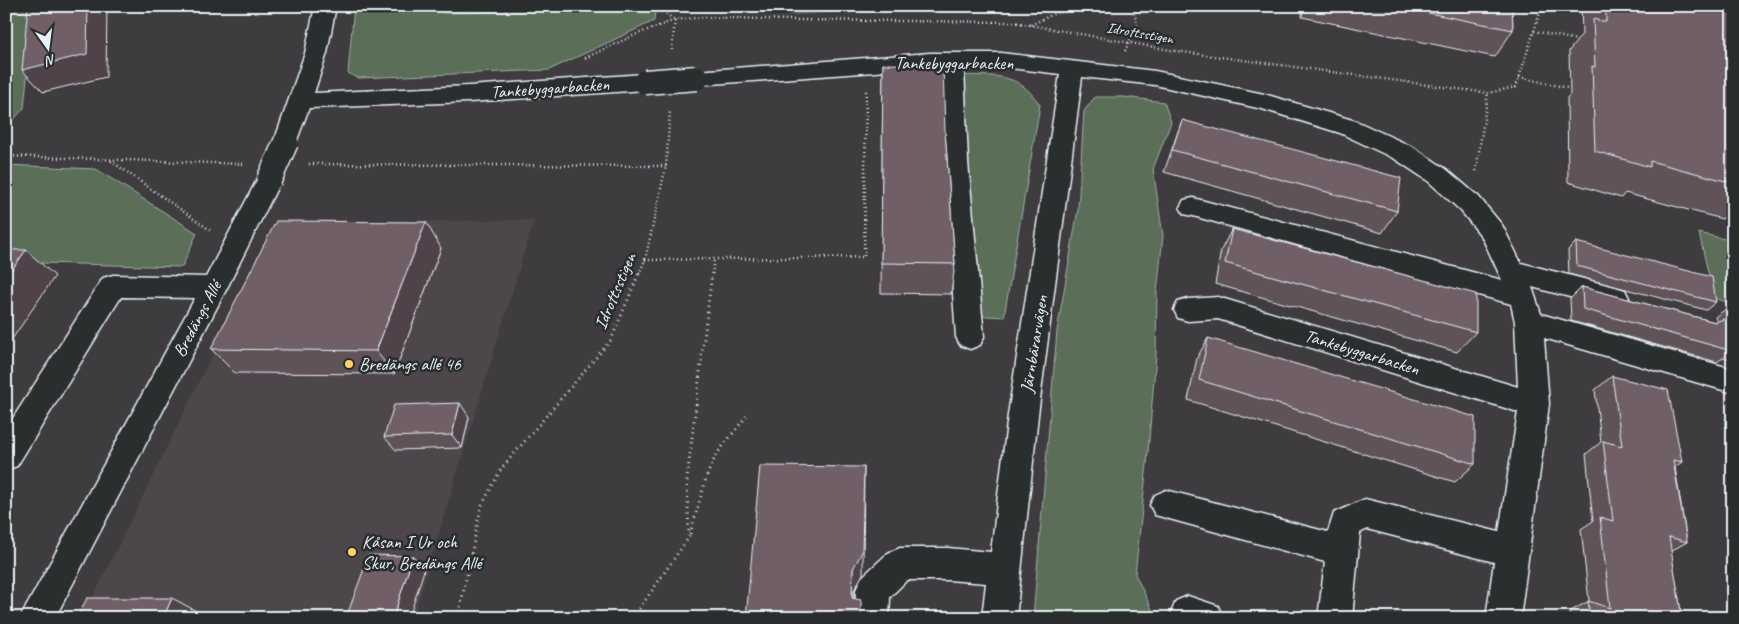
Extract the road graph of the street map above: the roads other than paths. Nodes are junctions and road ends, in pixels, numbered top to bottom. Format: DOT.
graph roads {
  1 [pos="326,6"];
  2 [pos="953,60"];
  3 [pos="1072,70"];
  4 [pos="301,101"];
  5 [pos="1193,207"];
  6 [pos="1512,271"];
  7 [pos="214,288"];
  8 [pos="1635,304"];
  9 [pos="1526,309"];
  10 [pos="1188,310"];
  11 [pos="970,338"];
  12 [pos="1733,382"];
  13 [pos="1534,404"];
  14 [pos="6,456"];
  15 [pos="1166,505"];
  16 [pos="1342,551"];
  17 [pos="1512,551"];
  18 [pos="1006,569"];
  19 [pos="37,618"];
  20 [pos="872,618"];
  21 [pos="999,618"];
  22 [pos="1335,618"];
  23 [pos="1503,618"];
  1 -- 4 [label="street, Bredängs Allé"];
  2 -- 3 [label="street, Tankebyggarbacken"];
  2 -- 4 [label="street, Tankebyggarbacken, bridge"];
  2 -- 11 [label="street"];
  3 -- 6 [label="street, Tankebyggarbacken"];
  3 -- 18 [label="street, Järnbärarvägen"];
  4 -- 7 [label="street, Bredängs Allé, bridge"];
  5 -- 9 [label="street"];
  6 -- 8 [label="street"];
  6 -- 9 [label="street, Tankebyggarbacken"];
  7 -- 14 [label="street"];
  7 -- 19 [label="street, Bredängs Allé"];
  9 -- 12 [label="street"];
  9 -- 13 [label="street, Tankebyggarbacken"];
  10 -- 13 [label="street, Tankebyggarbacken"];
  13 -- 17 [label="street, Tankebyggarbacken"];
  15 -- 16 [label="street"];
  16 -- 17 [label="street"];
  16 -- 22 [label="street"];
  17 -- 23 [label="street, Tankebyggarbacken"];
  18 -- 20 [label="street"];
  18 -- 21 [label="street, Järnbärarvägen"];
}
